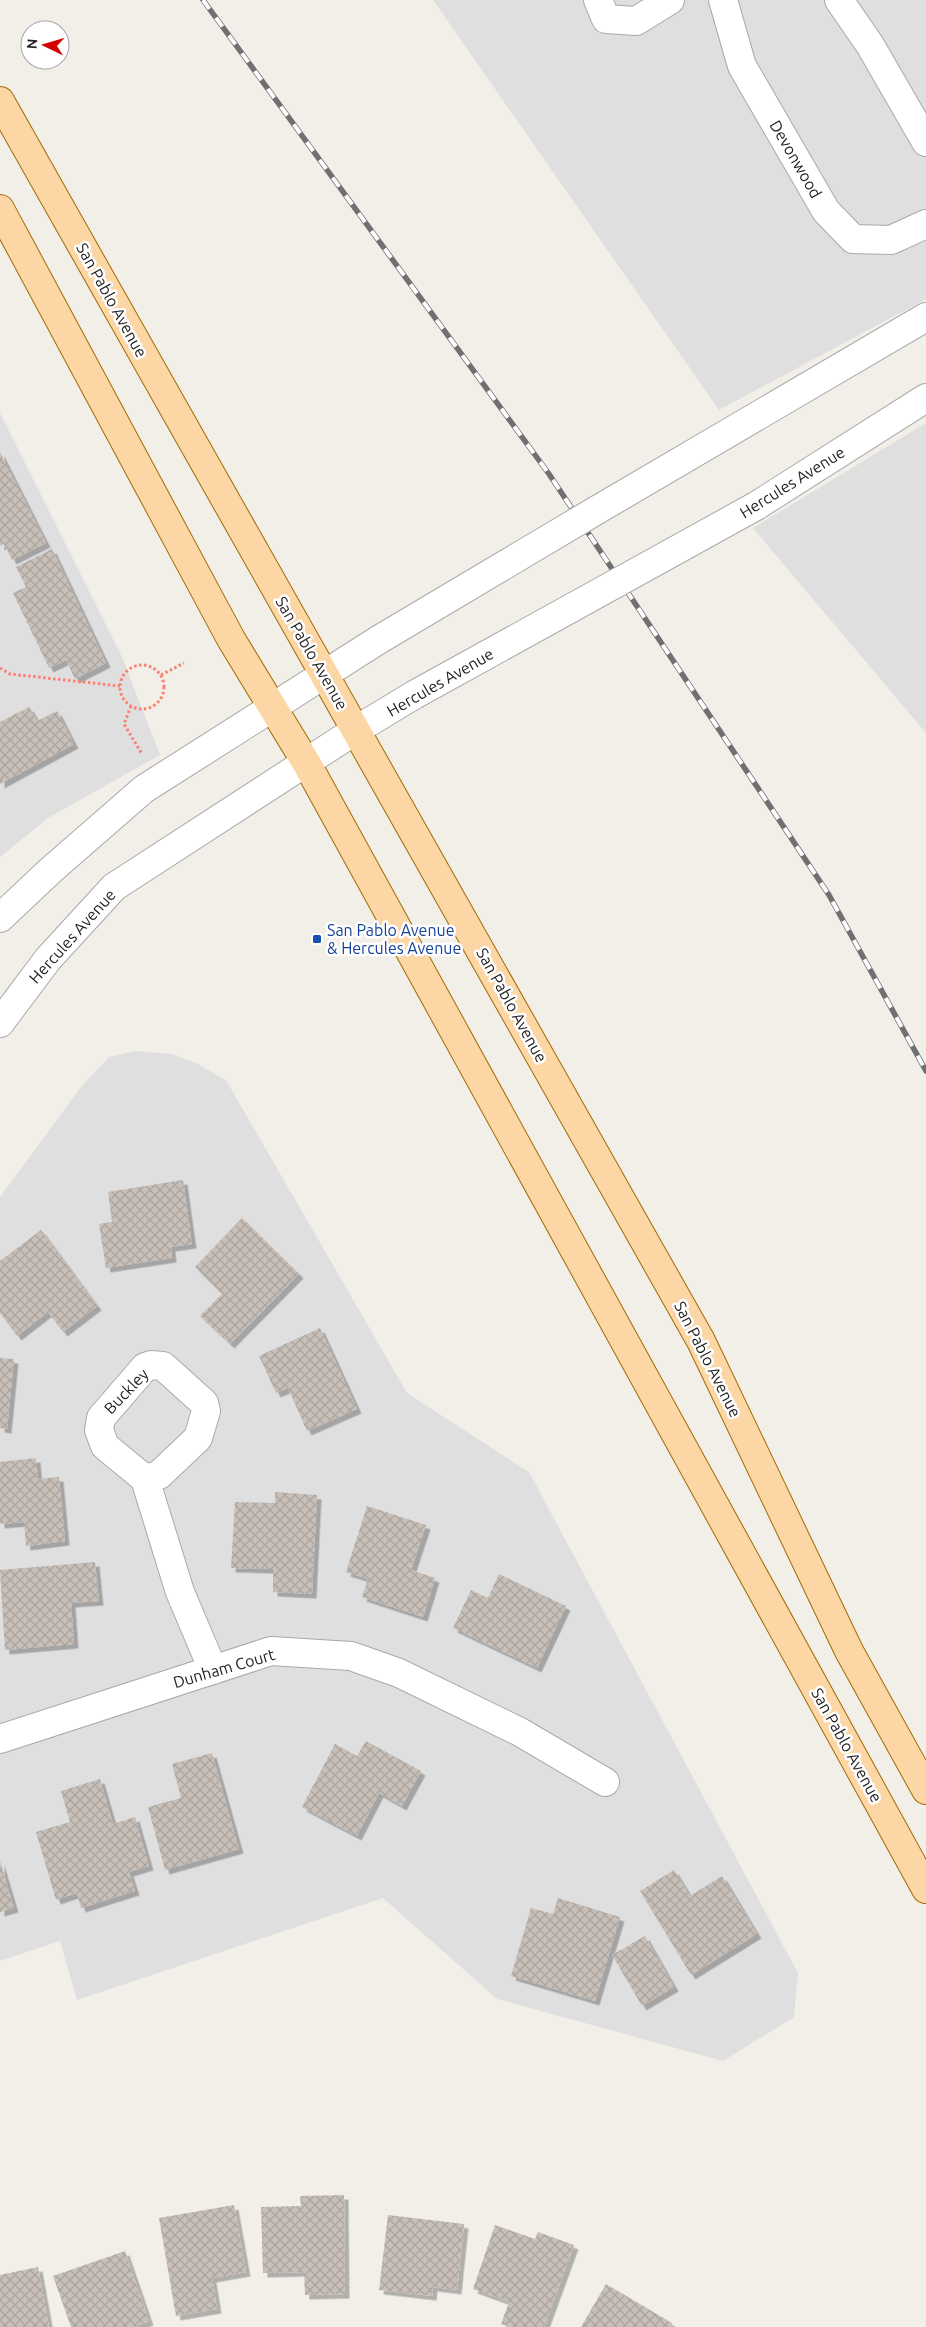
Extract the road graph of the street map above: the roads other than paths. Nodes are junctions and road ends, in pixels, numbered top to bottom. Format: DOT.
graph roads {
  1 [pos="598,0"];
  2 [pos="670,0"];
  3 [pos="723,0"];
  4 [pos="839,0"];
  5 [pos="0,102"];
  6 [pos="926,142"];
  7 [pos="0,210"];
  8 [pos="926,224"];
  9 [pos="926,318"];
  10 [pos="926,398"];
  11 [pos="323,675"];
  12 [pos="271,707"];
  13 [pos="356,730"];
  14 [pos="307,764"];
  15 [pos="0,918"];
  16 [pos="0,1023"];
  17 [pos="145,1479"];
  18 [pos="213,1670"];
  19 [pos="0,1739"];
  20 [pos="605,1782"];
  21 [pos="926,1790"];
  22 [pos="926,1889"];
  1 -- 2 [label="street"];
  3 -- 8 [label="street, Devonwood"];
  4 -- 6 [label="street"];
  5 -- 11 [label="main road, San Pablo Avenue"];
  7 -- 12 [label="main road, San Pablo Avenue"];
  9 -- 11 [label="street, bridge"];
  10 -- 13 [label="street, Hercules Avenue, bridge"];
  11 -- 12 [label="street"];
  11 -- 13 [label="main road, San Pablo Avenue"];
  12 -- 14 [label="main road, San Pablo Avenue"];
  12 -- 15 [label="street"];
  13 -- 14 [label="street, Hercules Avenue"];
  13 -- 21 [label="main road, San Pablo Avenue"];
  14 -- 16 [label="street, Hercules Avenue"];
  14 -- 22 [label="main road, San Pablo Avenue"];
  17 -- 18 [label="street"];
  18 -- 19 [label="street, Dunham Court"];
  18 -- 20 [label="street, Dunham Court"];
}
